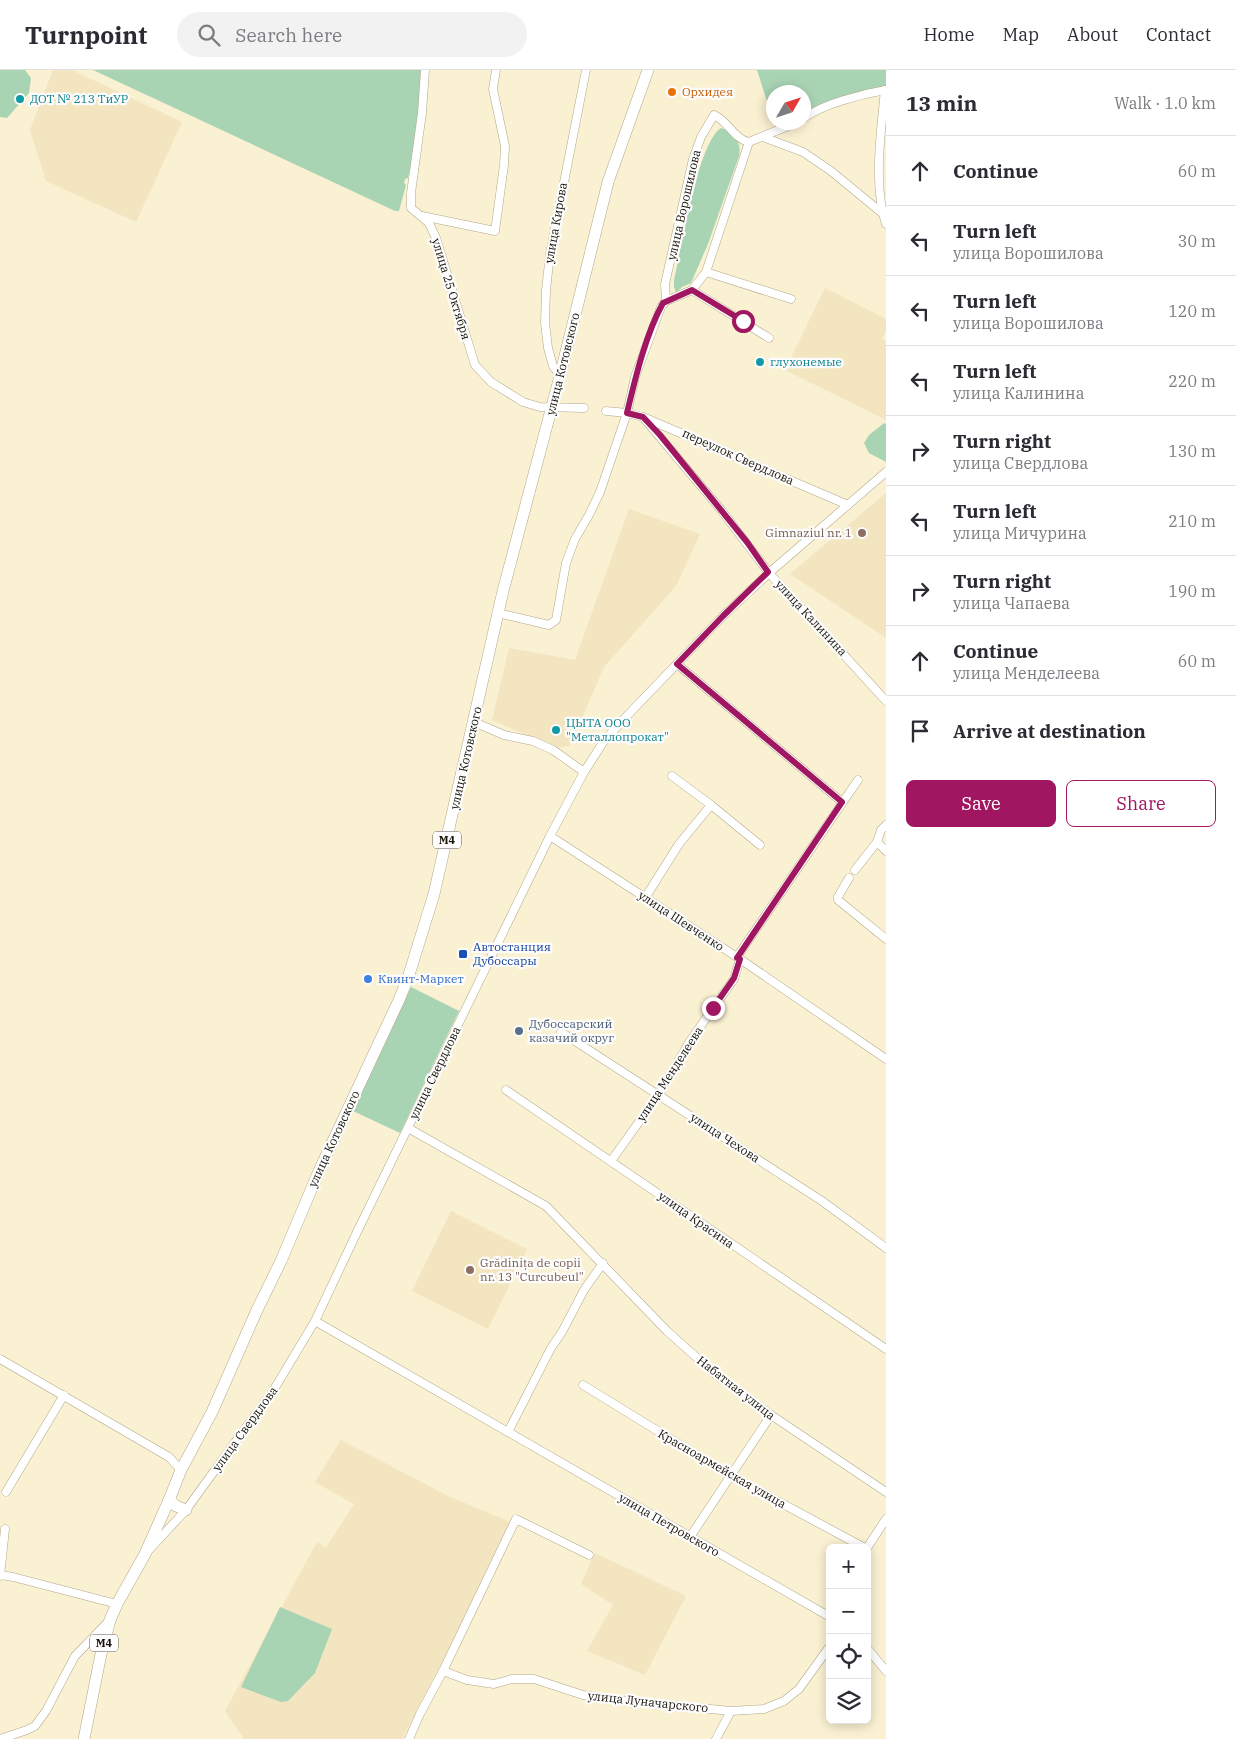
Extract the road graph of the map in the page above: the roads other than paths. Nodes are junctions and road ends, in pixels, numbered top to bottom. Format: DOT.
graph roads {
  1 [pos="425,70"];
  2 [pos="496,70"];
  3 [pos="586,70"];
  4 [pos="648,70"];
  5 [pos="885,90"];
  6 [pos="811,114"];
  7 [pos="778,130"];
  8 [pos="763,136"];
  9 [pos="749,142"];
  10 [pos="882,213"];
  11 [pos="422,216"];
  12 [pos="886,224"];
  13 [pos="706,272"];
  14 [pos="692,290"];
  15 [pos="792,299"];
  16 [pos="666,301"];
  17 [pos="769,338"];
  18 [pos="560,376"];
  19 [pos="552,407"];
  20 [pos="584,408"];
  21 [pos="606,411"];
  22 [pos="627,413"];
  23 [pos="643,417"];
  24 [pos="886,472"];
  25 [pos="848,505"];
  26 [pos="768,572"];
  27 [pos="498,613"];
  28 [pos="677,664"];
  29 [pos="886,701"];
  30 [pos="474,722"];
  31 [pos="584,772"];
  32 [pos="672,776"];
  33 [pos="858,780"];
  34 [pos="842,802"];
  35 [pos="711,805"];
  36 [pos="886,825"];
  37 [pos="550,836"];
  38 [pos="877,842"];
  39 [pos="760,845"];
  40 [pos="886,851"];
  41 [pos="855,870"];
  42 [pos="849,878"];
  43 [pos="645,898"];
  44 [pos="886,939"];
  45 [pos="738,958"];
  46 [pos="561,1032"];
  47 [pos="886,1059"];
  48 [pos="506,1090"];
  49 [pos="659,1094"];
  50 [pos="408,1128"];
  51 [pos="611,1161"];
  52 [pos="886,1248"];
  53 [pos="603,1264"];
  54 [pos="315,1321"];
  55 [pos="886,1349"];
  56 [pos="0,1359"];
  57 [pos="583,1385"];
  58 [pos="64,1395"];
  59 [pos="771,1415"];
  60 [pos="508,1432"];
  61 [pos="181,1470"];
  62 [pos="731,1476"];
  63 [pos="6,1492"];
  64 [pos="886,1492"];
  65 [pos="169,1500"];
  66 [pos="186,1510"];
  67 [pos="886,1519"];
  68 [pos="5,1529"];
  69 [pos="690,1537"];
  70 [pos="858,1544"];
  71 [pos="869,1544"];
  72 [pos="145,1554"];
  73 [pos="589,1556"];
  74 [pos="0,1576"];
  75 [pos="117,1604"];
  76 [pos="826,1615"];
  77 [pos="110,1620"];
  78 [pos="86,1644"];
  79 [pos="826,1652"];
  80 [pos="871,1653"];
  81 [pos="101,1654"];
  82 [pos="443,1671"];
  83 [pos="886,1671"];
  84 [pos="731,1711"];
  85 [pos="411,1738"];
  86 [pos="717,1738"];
  87 [pos="0,1739"];
  88 [pos="84,1739"];
  1 -- 11 [label="street, улица 25 Октября"];
  2 -- 11 [label="street"];
  3 -- 18 [label="street, улица Кирова"];
  4 -- 18 [label="highway, улица Котовского / M4"];
  5 -- 6 [label="street"];
  5 -- 10 [label="street"];
  7 -- 8 [label="street"];
  8 -- 9 [label="street"];
  8 -- 10 [label="street"];
  9 -- 13 [label="street"];
  9 -- 16 [label="street, улица Ворошилова"];
  10 -- 12 [label="street"];
  11 -- 19 [label="street, улица 25 Октября"];
  13 -- 14 [label="street"];
  13 -- 15 [label="street"];
  14 -- 16 [label="street"];
  14 -- 17 [label="street"];
  16 -- 22 [label="street, улица Ворошилова"];
  18 -- 19 [label="highway, улица Котовского / M4"];
  19 -- 20 [label="street, улица 25 Октября"];
  19 -- 27 [label="highway, улица Котовского / M4"];
  21 -- 22 [label="street, переулок Свердлова"];
  22 -- 23 [label="street, переулок Свердлова"];
  22 -- 27 [label="street, улица Ворошилова"];
  23 -- 25 [label="street, переулок Свердлова"];
  23 -- 26 [label="street, улица Калинина"];
  24 -- 25 [label="street, улица Свердлова"];
  25 -- 26 [label="street, улица Свердлова"];
  26 -- 28 [label="street, улица Свердлова"];
  26 -- 29 [label="street, улица Калинина"];
  27 -- 30 [label="highway, улица Котовского / M4"];
  28 -- 31 [label="street, улица Свердлова"];
  28 -- 34 [label="street"];
  30 -- 31 [label="street"];
  30 -- 61 [label="highway, улица Котовского / M4"];
  31 -- 37 [label="street, улица Свердлова"];
  32 -- 35 [label="street"];
  33 -- 34 [label="street, улица Менделеева"];
  34 -- 45 [label="street, улица Менделеева"];
  35 -- 39 [label="street"];
  35 -- 43 [label="street"];
  36 -- 38 [label="street"];
  37 -- 43 [label="street, улица Шевченко"];
  37 -- 50 [label="street, улица Свердлова"];
  38 -- 40 [label="street"];
  38 -- 41 [label="street"];
  42 -- 44 [label="street"];
  43 -- 45 [label="street, улица Шевченко"];
  45 -- 47 [label="street, улица Шевченко"];
  45 -- 49 [label="street, улица Менделеева"];
  46 -- 49 [label="street, улица Чехова"];
  48 -- 51 [label="street, улица Красина"];
  49 -- 51 [label="street, улица Менделеева"];
  49 -- 52 [label="street, улица Чехова"];
  50 -- 53 [label="street, Набатная улица"];
  50 -- 54 [label="street, улица Свердлова"];
  51 -- 55 [label="street, улица Красина"];
  53 -- 59 [label="street, Набатная улица"];
  53 -- 60 [label="street"];
  54 -- 60 [label="street, улица Петровского"];
  54 -- 66 [label="street, улица Свердлова"];
  56 -- 58 [label="street"];
  57 -- 62 [label="street, Красноармейская улица"];
  58 -- 61 [label="street"];
  58 -- 63 [label="street"];
  59 -- 62 [label="street"];
  59 -- 64 [label="street, Набатная улица"];
  60 -- 69 [label="street, улица Петровского"];
  61 -- 65 [label="highway, улица Котовского / M4"];
  62 -- 69 [label="street"];
  62 -- 70 [label="street, Красноармейская улица"];
  65 -- 66 [label="highway"];
  65 -- 72 [label="highway, улица Котовского / M4"];
  66 -- 72 [label="street, улица Свердлова"];
  67 -- 71 [label="street"];
  68 -- 74 [label="street"];
  69 -- 76 [label="street, улица Петровского"];
  72 -- 75 [label="highway, улица Свердлова / M4"];
  73 -- 82 [label="street"];
  74 -- 75 [label="street"];
  75 -- 77 [label="highway, улица Свердлова / M4"];
  77 -- 78 [label="street"];
  77 -- 81 [label="highway, улица Свердлова / M4"];
  78 -- 81 [label="street"];
  78 -- 87 [label="street"];
  79 -- 84 [label="street, улица Луначарского"];
  80 -- 83 [label="street"];
  81 -- 88 [label="highway, улица Свердлова / M4"];
  82 -- 84 [label="street, улица Луначарского"];
  82 -- 85 [label="street"];
  84 -- 86 [label="street"];
}
